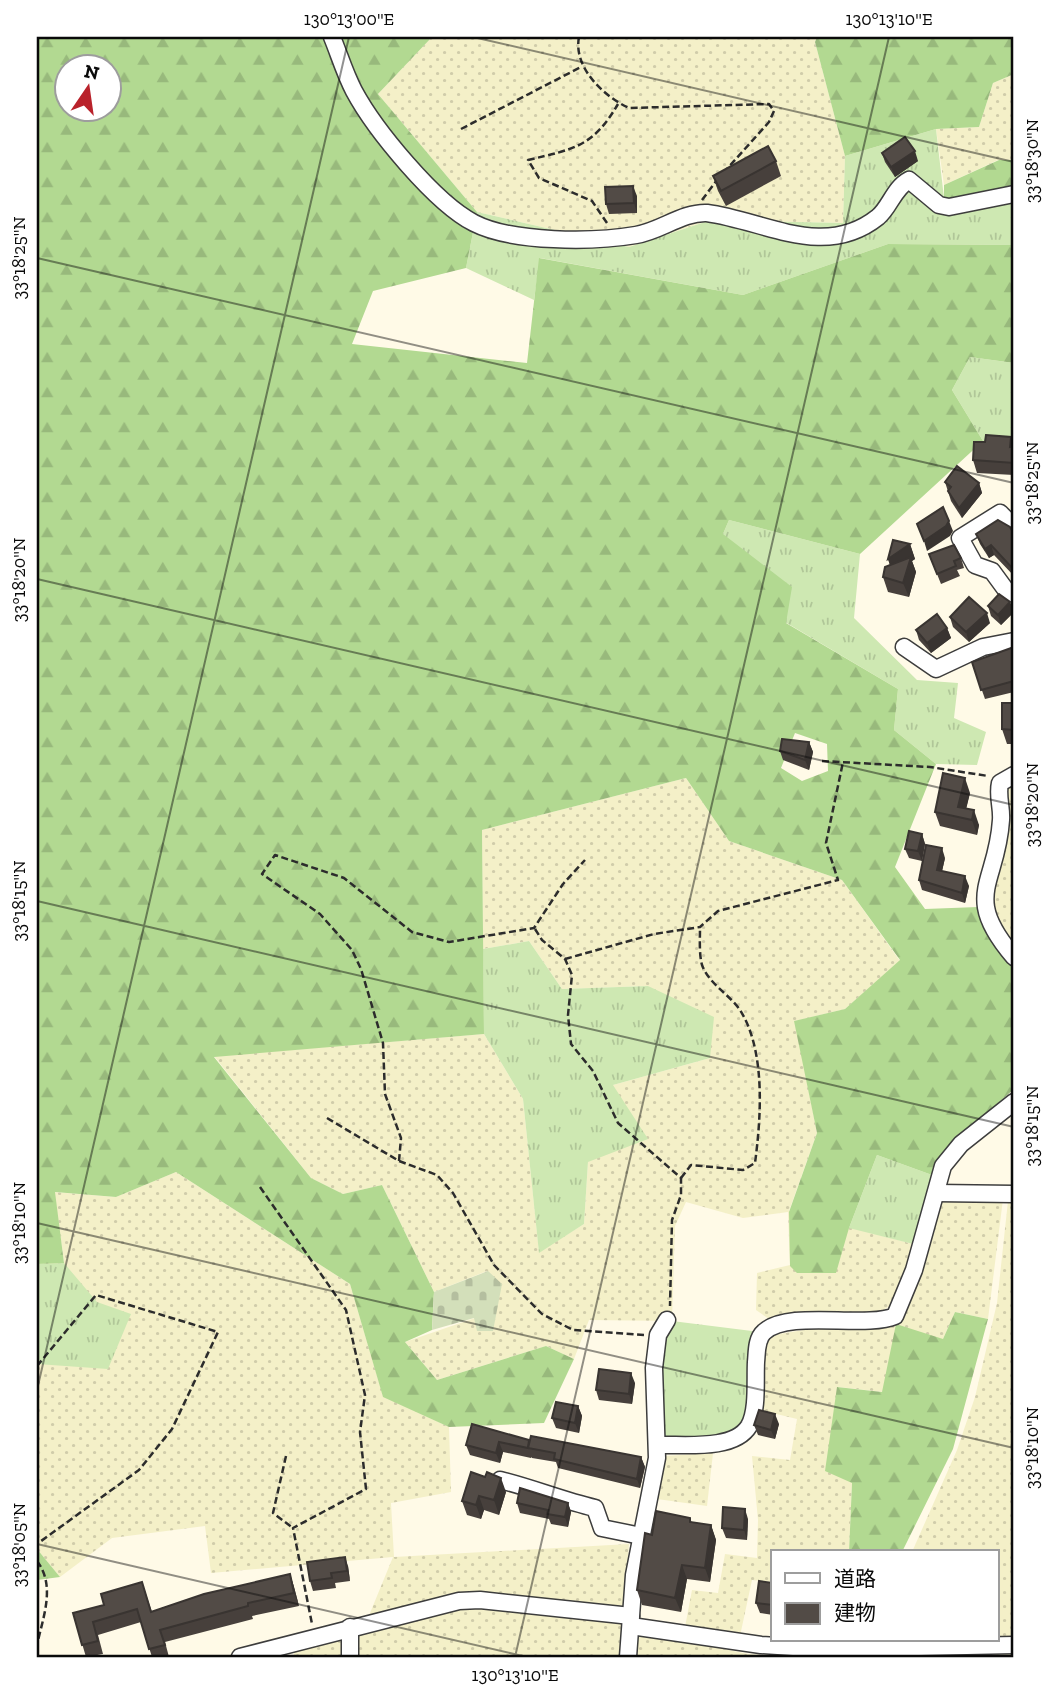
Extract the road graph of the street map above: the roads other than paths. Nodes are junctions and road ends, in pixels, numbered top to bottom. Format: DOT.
graph roads {
  1 [pos="332,37"];
  2 [pos="1014,194"];
  3 [pos="1014,527"];
  4 [pos="1014,601"];
  5 [pos="1014,641"];
  6 [pos="904,647"];
  7 [pos="1007,779"];
  8 [pos="1014,957"];
  9 [pos="1014,1101"];
  10 [pos="936,1193"];
  11 [pos="1014,1194"];
  12 [pos="667,1320"];
  13 [pos="658,1446"];
  14 [pos="500,1480"];
  15 [pos="640,1536"];
  16 [pos="631,1621"];
  17 [pos="350,1627"];
  18 [pos="1014,1645"];
  19 [pos="240,1657"];
  20 [pos="349,1657"];
  21 [pos="628,1657"];
  1 -- 2 [label="street"];
  3 -- 4 [label="street"];
  5 -- 6 [label="street"];
  7 -- 8 [label="street"];
  9 -- 10 [label="street"];
  10 -- 11 [label="street"];
  10 -- 13 [label="street"];
  12 -- 13 [label="street"];
  13 -- 15 [label="street"];
  14 -- 15 [label="street"];
  15 -- 16 [label="street"];
  16 -- 17 [label="street"];
  16 -- 18 [label="street"];
  16 -- 21 [label="street"];
  17 -- 19 [label="street"];
  17 -- 20 [label="street"];
}
